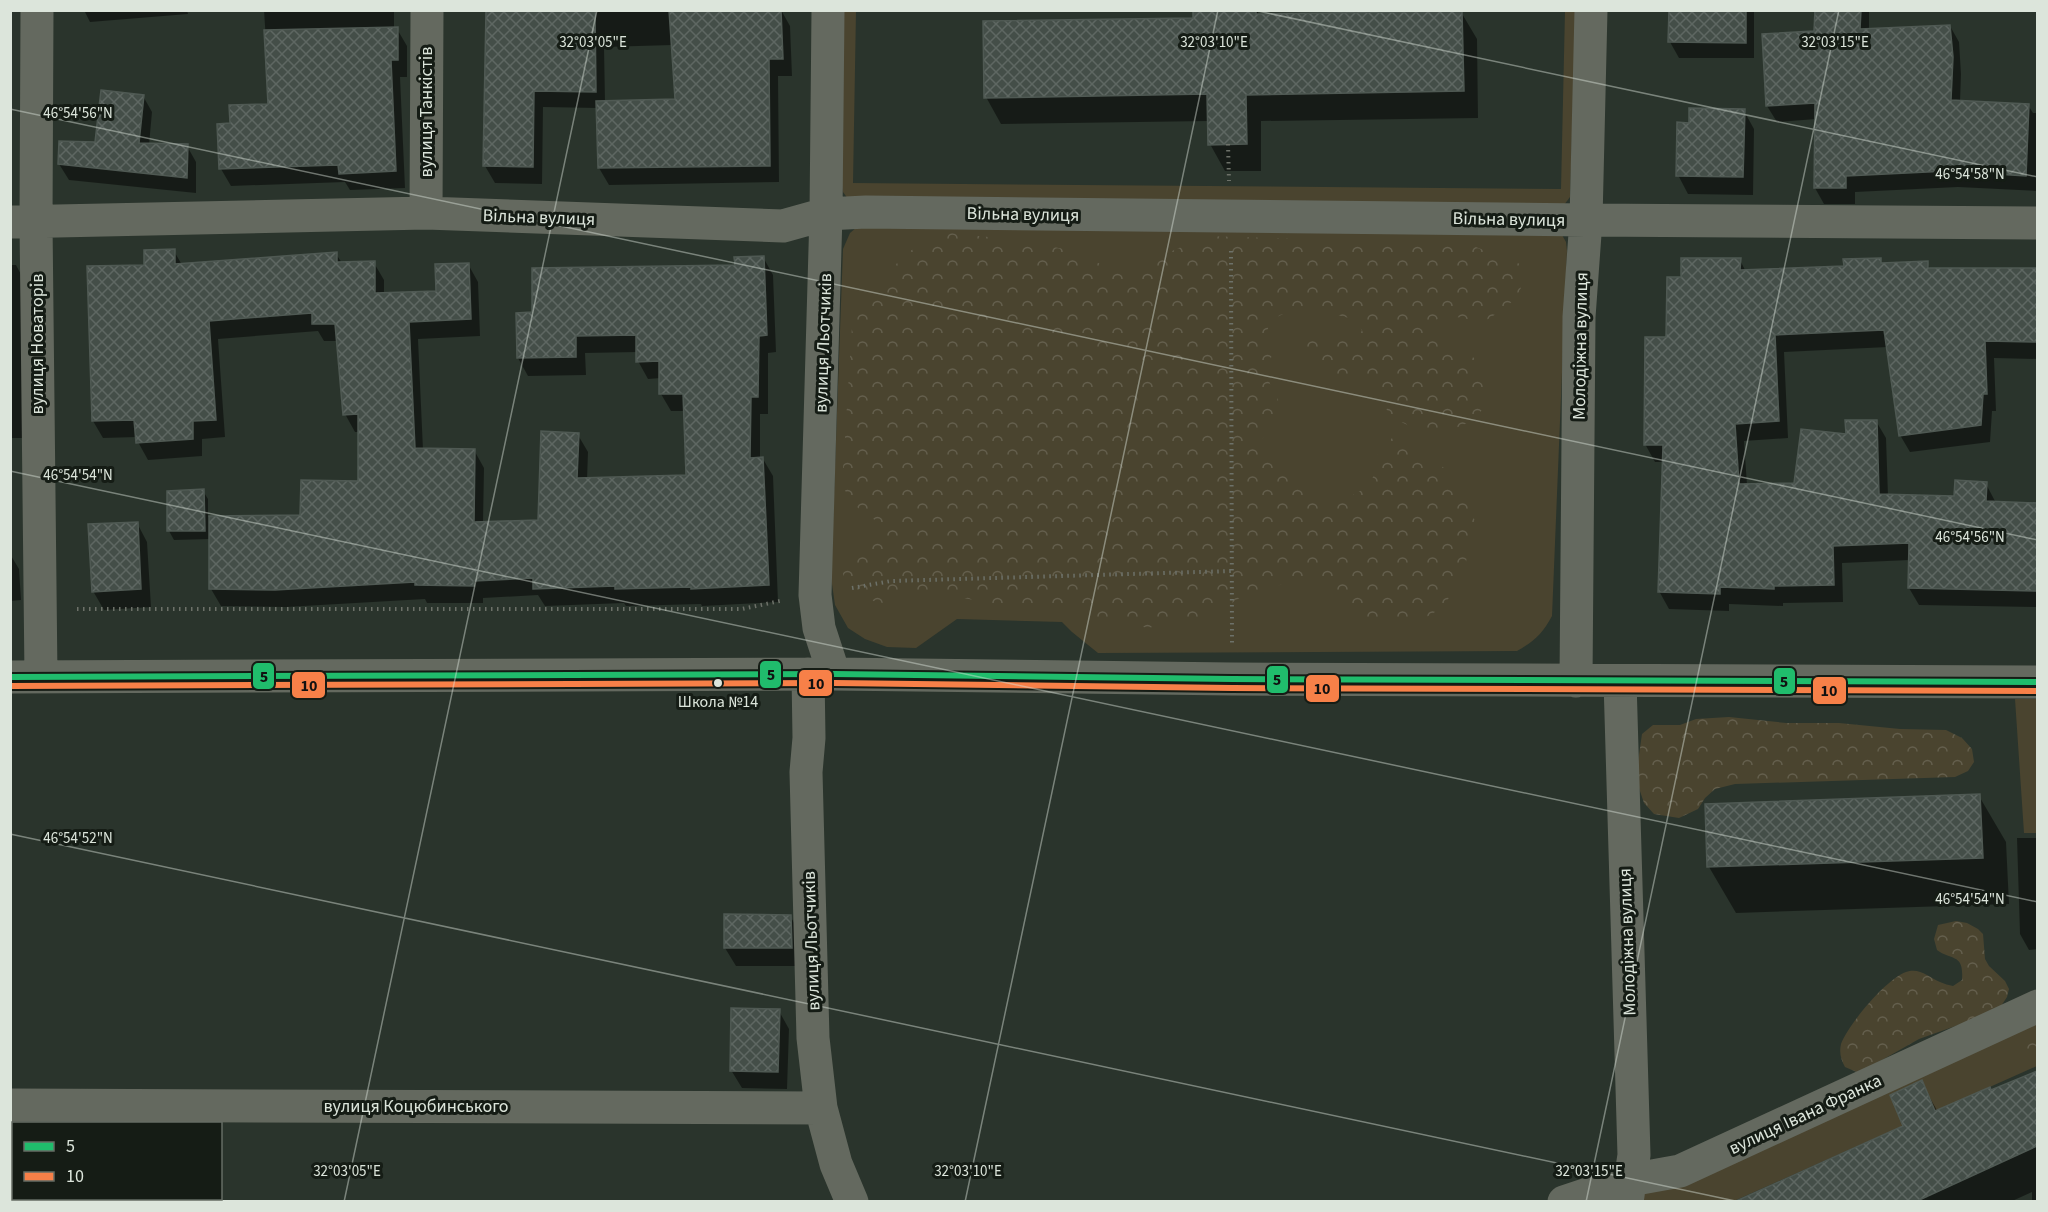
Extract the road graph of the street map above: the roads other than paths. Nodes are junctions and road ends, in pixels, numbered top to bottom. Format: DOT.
graph roads {
  1 [pos="37,10"];
  2 [pos="427,10"];
  3 [pos="828,10"];
  4 [pos="1591,10"];
  5 [pos="426,213"];
  6 [pos="826,214"];
  7 [pos="1586,220"];
  8 [pos="23,222"];
  9 [pos="2037,223"];
  10 [pos="821,674"];
  11 [pos="26,677"];
  12 [pos="1576,681"];
  13 [pos="1620,681"];
  14 [pos="2037,682"];
  15 [pos="2037,1006"];
  16 [pos="10,1105"];
  17 [pos="820,1108"];
  18 [pos="1628,1191"];
  19 [pos="852,1202"];
  20 [pos="1564,1202"];
  1 -- 8 [label="street, вулиця Новаторів"];
  2 -- 5 [label="street, вулиця Танкістів"];
  3 -- 6 [label="street, вулиця Льотчиків"];
  4 -- 7 [label="street, Молодіжна вулиця"];
  5 -- 6 [label="street, Вільна вулиця"];
  5 -- 8 [label="street, Вільна вулиця"];
  6 -- 7 [label="street, Вільна вулиця"];
  6 -- 10 [label="street, вулиця Льотчиків"];
  7 -- 9 [label="street, Вільна вулиця"];
  7 -- 12 [label="street, Молодіжна вулиця"];
  8 -- 11 [label="street, вулиця Новаторів"];
  10 -- 11 [label="street"];
  10 -- 12 [label="street"];
  10 -- 17 [label="street, вулиця Льотчиків"];
  12 -- 13 [label="street"];
  13 -- 14 [label="street"];
  13 -- 18 [label="street, Молодіжна вулиця"];
  15 -- 18 [label="street, вулиця Івана Франка"];
  16 -- 17 [label="street, вулиця Коцюбинського"];
  17 -- 19 [label="street, вулиця Льотчиків"];
  18 -- 20 [label="street, вулиця Івана Франка"];
}
